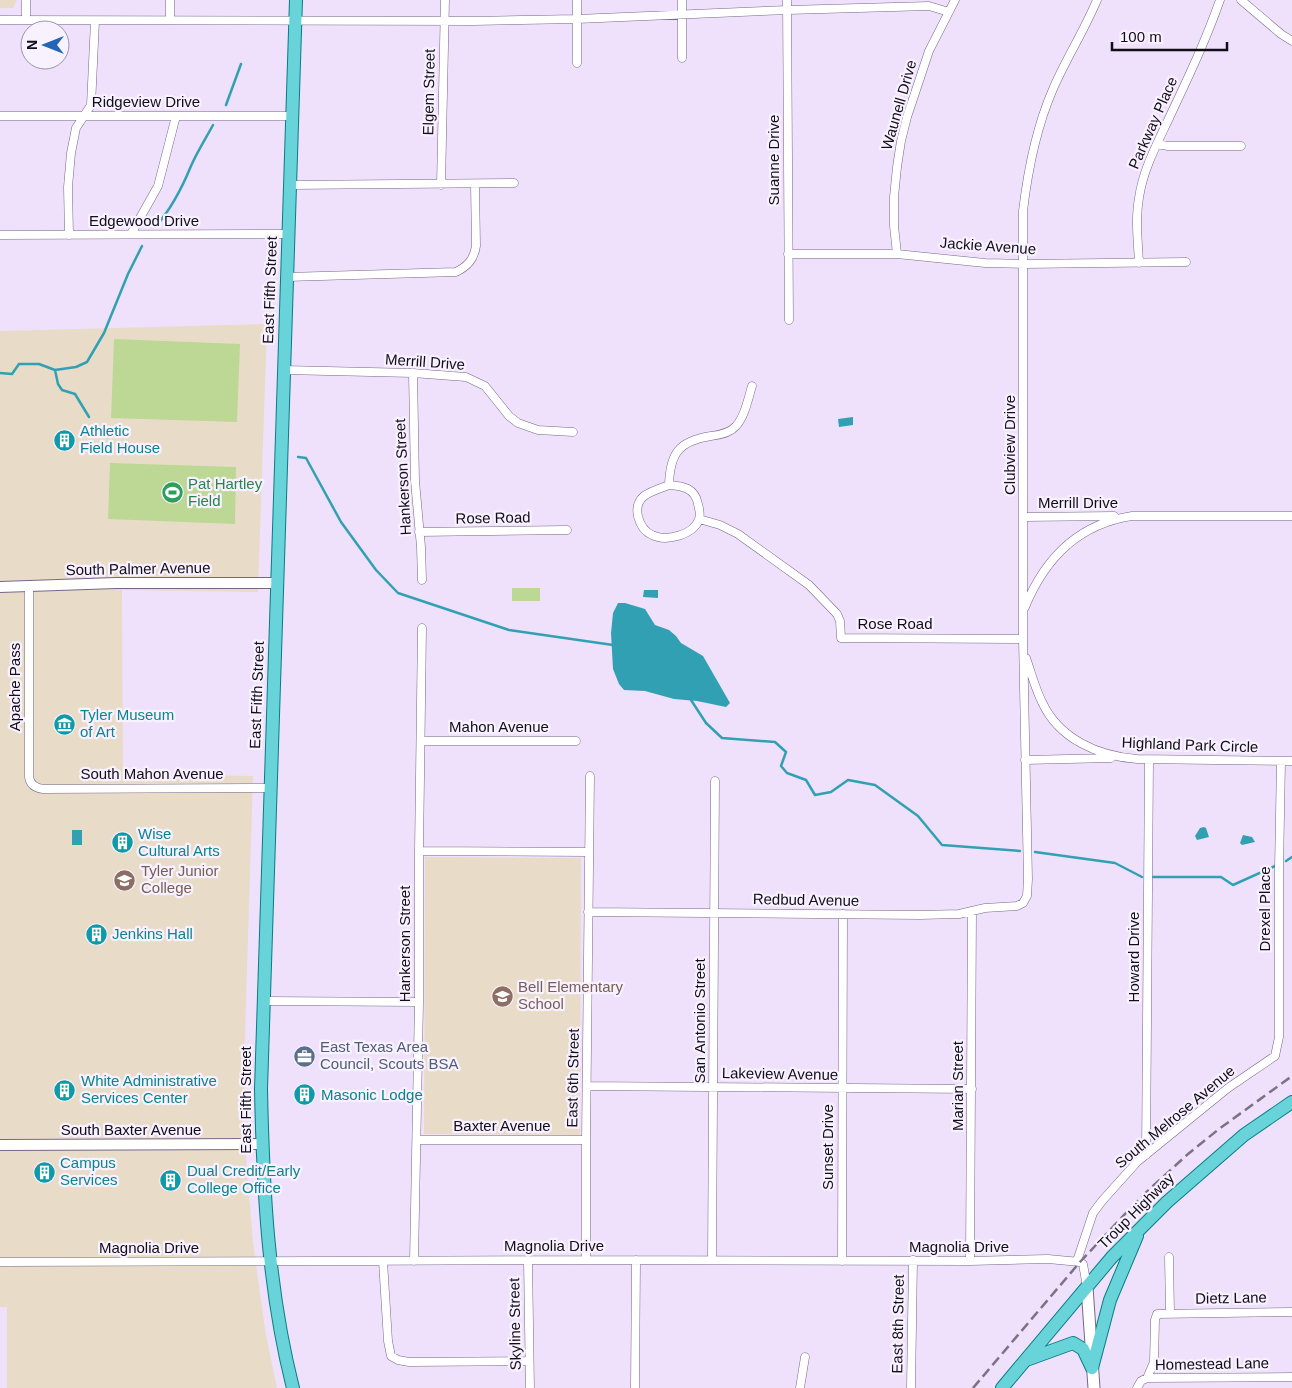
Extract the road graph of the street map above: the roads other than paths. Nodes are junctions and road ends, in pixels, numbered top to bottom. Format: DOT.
graph roads {
  1 [pos="26,0"];
  2 [pos="170,0"];
  3 [pos="296,0"];
  4 [pos="445,0"];
  5 [pos="576,0"];
  6 [pos="682,0"];
  7 [pos="788,0"];
  8 [pos="955,0"];
  9 [pos="1097,0"];
  10 [pos="1220,0"];
  11 [pos="1242,0"];
  12 [pos="788,10"];
  13 [pos="949,12"];
  14 [pos="682,14"];
  15 [pos="577,19"];
  16 [pos="0,20"];
  17 [pos="20,20"];
  18 [pos="26,20"];
  19 [pos="170,20"];
  20 [pos="295,20"];
  21 [pos="70,21"];
  22 [pos="95,21"];
  23 [pos="444,21"];
  24 [pos="1292,41"];
  25 [pos="682,58"];
  26 [pos="577,63"];
  27 [pos="83,115"];
  28 [pos="0,116"];
  29 [pos="176,116"];
  30 [pos="292,116"];
  31 [pos="1157,144"];
  32 [pos="1241,146"];
  33 [pos="514,183"];
  34 [pos="475,184"];
  35 [pos="290,185"];
  36 [pos="441,185"];
  37 [pos="131,234"];
  38 [pos="288,234"];
  39 [pos="0,235"];
  40 [pos="69,235"];
  41 [pos="788,254"];
  42 [pos="896,254"];
  43 [pos="1186,262"];
  44 [pos="1139,263"];
  45 [pos="1024,264"];
  46 [pos="287,277"];
  47 [pos="789,320"];
  48 [pos="284,370"];
  49 [pos="413,373"];
  50 [pos="752,386"];
  51 [pos="573,432"];
  52 [pos="669,485"];
  53 [pos="1132,516"];
  54 [pos="1292,516"];
  55 [pos="1024,517"];
  56 [pos="699,519"];
  57 [pos="568,530"];
  58 [pos="419,532"];
  59 [pos="422,580"];
  60 [pos="277,582"];
  61 [pos="29,586"];
  62 [pos="0,587"];
  63 [pos="1024,612"];
  64 [pos="422,628"];
  65 [pos="1023,639"];
  66 [pos="1024,651"];
  67 [pos="422,741"];
  68 [pos="576,741"];
  69 [pos="1122,758"];
  70 [pos="1026,760"];
  71 [pos="1149,760"];
  72 [pos="1281,761"];
  73 [pos="1292,761"];
  74 [pos="590,776"];
  75 [pos="715,781"];
  76 [pos="35,787"];
  77 [pos="270,788"];
  78 [pos="419,851"];
  79 [pos="588,852"];
  80 [pos="1024,903"];
  81 [pos="588,912"];
  82 [pos="972,912"];
  83 [pos="713,913"];
  84 [pos="843,914"];
  85 [pos="264,1001"];
  86 [pos="419,1002"];
  87 [pos="1274,1056"];
  88 [pos="587,1086"];
  89 [pos="714,1087"];
  90 [pos="842,1089"];
  91 [pos="972,1089"];
  92 [pos="1292,1102"];
  93 [pos="417,1140"];
  94 [pos="586,1140"];
  95 [pos="261,1144"];
  96 [pos="0,1145"];
  97 [pos="1146,1155"];
  98 [pos="1140,1229"];
  99 [pos="1169,1256"];
  100 [pos="528,1260"];
  101 [pos="586,1260"];
  102 [pos="636,1260"];
  103 [pos="712,1260"];
  104 [pos="913,1260"];
  105 [pos="383,1261"];
  106 [pos="414,1261"];
  107 [pos="842,1261"];
  108 [pos="970,1261"];
  109 [pos="1077,1261"];
  110 [pos="0,1262"];
  111 [pos="271,1262"];
  112 [pos="1087,1287"];
  113 [pos="1292,1312"];
  114 [pos="1170,1313"];
  115 [pos="805,1357"];
  116 [pos="1026,1359"];
  117 [pos="529,1361"];
  118 [pos="1092,1368"];
  119 [pos="1292,1377"];
  120 [pos="1148,1378"];
  121 [pos="293,1388"];
  122 [pos="530,1388"];
  123 [pos="635,1388"];
  124 [pos="800,1388"];
  125 [pos="911,1388"];
  126 [pos="1002,1388"];
  127 [pos="1094,1388"];
  128 [pos="1137,1388"];
  1 -- 18 [label="street"];
  2 -- 19 [label="street"];
  3 -- 20 [label="main road, East Fifth Street"];
  4 -- 23 [label="street, Elgem Street"];
  5 -- 15 [label="street"];
  6 -- 14 [label="street"];
  7 -- 12 [label="street, Suanne Drive"];
  8 -- 13 [label="street, Waunell Drive"];
  9 -- 45 [label="street, Clubview Drive"];
  10 -- 31 [label="street, Parkway Place"];
  11 -- 24 [label="street"];
  12 -- 13 [label="street"];
  12 -- 14 [label="street"];
  12 -- 41 [label="street, Suanne Drive"];
  13 -- 42 [label="street, Waunell Drive"];
  14 -- 15 [label="street"];
  14 -- 25 [label="street"];
  15 -- 23 [label="street"];
  15 -- 26 [label="street"];
  16 -- 17 [label="street"];
  19 -- 20 [label="street"];
  19 -- 22 [label="street"];
  20 -- 23 [label="street"];
  20 -- 30 [label="main road, East Fifth Street"];
  21 -- 22 [label="street"];
  22 -- 27 [label="street"];
  23 -- 36 [label="street, Elgem Street"];
  27 -- 28 [label="street, Ridgeview Drive"];
  27 -- 29 [label="street, Ridgeview Drive"];
  27 -- 40 [label="street"];
  29 -- 30 [label="street, Ridgeview Drive"];
  29 -- 37 [label="street"];
  30 -- 35 [label="main road, East Fifth Street"];
  31 -- 32 [label="street"];
  31 -- 44 [label="street, Parkway Place"];
  33 -- 34 [label="street"];
  34 -- 36 [label="street"];
  34 -- 46 [label="street"];
  35 -- 36 [label="street"];
  35 -- 38 [label="main road, East Fifth Street"];
  37 -- 38 [label="street, Edgewood Drive"];
  37 -- 40 [label="street, Edgewood Drive"];
  38 -- 46 [label="main road, East Fifth Street"];
  39 -- 40 [label="street, Edgewood Drive"];
  41 -- 42 [label="street, Jackie Avenue"];
  41 -- 47 [label="street, Suanne Drive"];
  42 -- 45 [label="street, Jackie Avenue"];
  43 -- 44 [label="street, Jackie Avenue"];
  44 -- 45 [label="street, Jackie Avenue"];
  45 -- 55 [label="street, Clubview Drive"];
  46 -- 48 [label="main road, East Fifth Street"];
  48 -- 49 [label="street, Merrill Drive"];
  48 -- 60 [label="main road, East Fifth Street"];
  49 -- 51 [label="street, Merrill Drive"];
  49 -- 58 [label="street, Hankerson Street"];
  50 -- 52 [label="street"];
  52 -- 56 [label="street"];
  52 -- 56 [label="street"];
  53 -- 54 [label="street"];
  53 -- 55 [label="street, Merrill Drive"];
  53 -- 63 [label="street"];
  55 -- 63 [label="street, Clubview Drive"];
  56 -- 65 [label="street, Rose Road"];
  57 -- 58 [label="street, Rose Road"];
  58 -- 59 [label="street, Hankerson Street"];
  60 -- 61 [label="street, South Palmer Avenue"];
  60 -- 77 [label="main road, East Fifth Street"];
  61 -- 62 [label="street, South Palmer Avenue"];
  61 -- 76 [label="street, Apache Pass"];
  63 -- 65 [label="street, Clubview Drive"];
  64 -- 67 [label="street, Hankerson Street"];
  65 -- 66 [label="street, Clubview Drive"];
  66 -- 69 [label="street, Highland Park Circle"];
  66 -- 70 [label="street, Clubview Drive"];
  67 -- 68 [label="street, Mahon Avenue"];
  67 -- 78 [label="street, Hankerson Street"];
  69 -- 70 [label="street"];
  69 -- 71 [label="street, Highland Park Circle"];
  70 -- 80 [label="street, Clubview Drive"];
  71 -- 72 [label="street, Highland Park Circle"];
  71 -- 97 [label="street, Howard Drive"];
  72 -- 73 [label="street, Highland Park Circle"];
  72 -- 87 [label="street, Drexel Place"];
  74 -- 79 [label="street, East 6th Street"];
  75 -- 83 [label="street, San Antonio Street"];
  76 -- 77 [label="street, South Mahon Avenue"];
  77 -- 85 [label="main road, East Fifth Street"];
  78 -- 79 [label="street"];
  78 -- 86 [label="street, Hankerson Street"];
  79 -- 81 [label="street, East 6th Street"];
  80 -- 82 [label="street, Redbud Avenue"];
  81 -- 83 [label="street, Redbud Avenue"];
  81 -- 88 [label="street, East 6th Street"];
  82 -- 84 [label="street, Redbud Avenue"];
  82 -- 91 [label="street, Marian Street"];
  83 -- 84 [label="street, Redbud Avenue"];
  83 -- 89 [label="street, San Antonio Street"];
  84 -- 90 [label="street, Sunset Drive"];
  85 -- 86 [label="street"];
  85 -- 95 [label="main road, East Fifth Street"];
  86 -- 93 [label="street, Hankerson Street"];
  87 -- 97 [label="street, South Melrose Avenue"];
  88 -- 89 [label="street, Lakeview Avenue"];
  88 -- 94 [label="street, East 6th Street"];
  89 -- 90 [label="street, Lakeview Avenue"];
  89 -- 103 [label="street, San Antonio Street"];
  90 -- 91 [label="street, Lakeview Avenue"];
  90 -- 107 [label="street, Sunset Drive"];
  91 -- 108 [label="street, Marian Street"];
  92 -- 98 [label="main road, Troup Highway"];
  93 -- 94 [label="street, Baxter Avenue"];
  93 -- 106 [label="street, Hankerson Street"];
  94 -- 101 [label="street, East 6th Street"];
  95 -- 96 [label="street, South Baxter Avenue"];
  95 -- 111 [label="main road, East Fifth Street"];
  97 -- 109 [label="street, South Melrose Avenue"];
  98 -- 112 [label="main road, Troup Highway"];
  98 -- 118 [label="main road"];
  99 -- 114 [label="street"];
  100 -- 101 [label="street, Magnolia Drive"];
  100 -- 106 [label="street, Magnolia Drive"];
  100 -- 117 [label="street, Skyline Street"];
  101 -- 102 [label="street, Magnolia Drive"];
  102 -- 103 [label="street, Magnolia Drive"];
  102 -- 123 [label="street"];
  103 -- 107 [label="street, Magnolia Drive"];
  104 -- 107 [label="street, Magnolia Drive"];
  104 -- 108 [label="street, Magnolia Drive"];
  104 -- 125 [label="street, East 8th Street"];
  105 -- 106 [label="street, Magnolia Drive"];
  105 -- 111 [label="street, Magnolia Drive"];
  105 -- 117 [label="street"];
  108 -- 109 [label="street, Magnolia Drive"];
  109 -- 112 [label="street"];
  110 -- 111 [label="street, Magnolia Drive"];
  111 -- 121 [label="main road, East Fifth Street"];
  112 -- 116 [label="main road, Troup Highway"];
  112 -- 118 [label="main road"];
  113 -- 114 [label="street, Dietz Lane"];
  114 -- 120 [label="street"];
  115 -- 124 [label="street"];
  116 -- 118 [label="main road"];
  116 -- 126 [label="main road, Troup Highway"];
  117 -- 122 [label="street, Skyline Street"];
  118 -- 127 [label="main road"];
  119 -- 120 [label="street, Homestead Lane"];
  120 -- 128 [label="street, Homestead Lane"];
}
